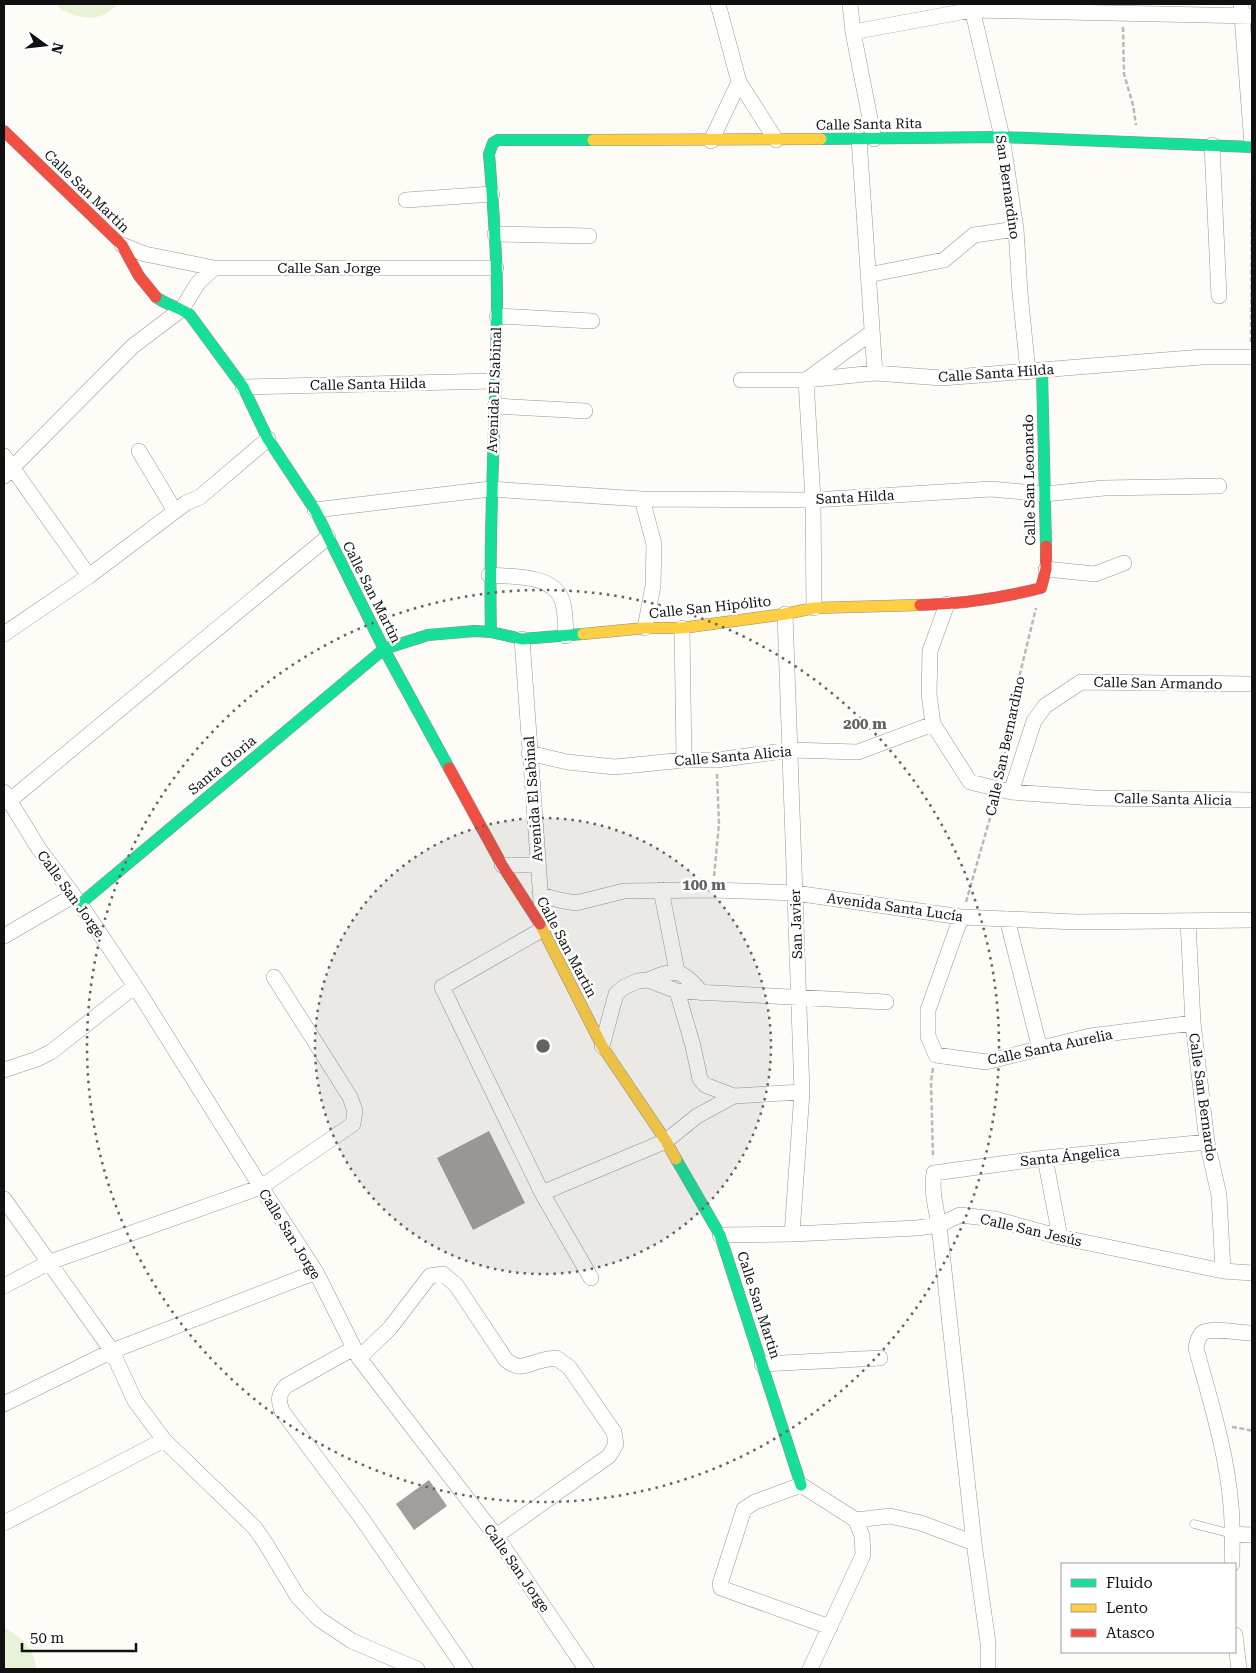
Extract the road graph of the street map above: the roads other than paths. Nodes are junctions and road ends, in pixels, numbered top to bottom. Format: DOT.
graph roads {
  1 [pos="718,4"];
  2 [pos="850,4"];
  3 [pos="972,7"];
  4 [pos="1245,12"];
  5 [pos="853,32"];
  6 [pos="739,82"];
  7 [pos="4,131"];
  8 [pos="1002,137"];
  9 [pos="866,139"];
  10 [pos="776,140"];
  11 [pos="711,141"];
  12 [pos="1212,145"];
  13 [pos="1252,146"];
  14 [pos="490,148"];
  15 [pos="492,194"];
  16 [pos="406,200"];
  17 [pos="1016,229"];
  18 [pos="495,234"];
  19 [pos="588,236"];
  20 [pos="122,246"];
  21 [pos="214,268"];
  22 [pos="496,268"];
  23 [pos="868,275"];
  24 [pos="1219,296"];
  25 [pos="182,308"];
  26 [pos="497,316"];
  27 [pos="592,321"];
  28 [pos="871,333"];
  29 [pos="1251,357"];
  30 [pos="1035,372"];
  31 [pos="875,373"];
  32 [pos="741,380"];
  33 [pos="806,380"];
  34 [pos="494,381"];
  35 [pos="243,387"];
  36 [pos="495,406"];
  37 [pos="585,411"];
  38 [pos="268,439"];
  39 [pos="139,451"];
  40 [pos="6,466"];
  41 [pos="1219,486"];
  42 [pos="490,489"];
  43 [pos="1045,494"];
  44 [pos="642,499"];
  45 [pos="813,500"];
  46 [pos="315,510"];
  47 [pos="175,511"];
  48 [pos="328,537"];
  49 [pos="1124,563"];
  50 [pos="1046,569"];
  51 [pos="489,575"];
  52 [pos="89,576"];
  53 [pos="1041,588"];
  54 [pos="948,604"];
  55 [pos="814,608"];
  56 [pos="785,614"];
  57 [pos="645,628"];
  58 [pos="682,628"];
  59 [pos="491,632"];
  60 [pos="4,634"];
  61 [pos="566,636"];
  62 [pos="522,639"];
  63 [pos="384,649"];
  64 [pos="1252,684"];
  65 [pos="933,724"];
  66 [pos="790,750"];
  67 [pos="529,753"];
  68 [pos="684,760"];
  69 [pos="1004,791"];
  70 [pos="6,798"];
  71 [pos="1252,800"];
  72 [pos="502,865"];
  73 [pos="537,865"];
  74 [pos="661,890"];
  75 [pos="795,893"];
  76 [pos="540,895"];
  77 [pos="77,900"];
  78 [pos="961,917"];
  79 [pos="1007,919"];
  80 [pos="1252,920"];
  81 [pos="1188,922"];
  82 [pos="543,929"];
  83 [pos="4,936"];
  84 [pos="677,971"];
  85 [pos="274,977"];
  86 [pos="648,980"];
  87 [pos="135,986"];
  88 [pos="677,992"];
  89 [pos="702,993"];
  90 [pos="799,999"];
  91 [pos="886,1002"];
  92 [pos="1193,1023"];
  93 [pos="602,1046"];
  94 [pos="1040,1049"];
  95 [pos="4,1070"];
  96 [pos="802,1092"];
  97 [pos="734,1096"];
  98 [pos="666,1141"];
  99 [pos="1206,1142"];
  100 [pos="1045,1158"];
  101 [pos="260,1186"];
  102 [pos="542,1193"];
  103 [pos="4,1198"];
  104 [pos="939,1225"];
  105 [pos="792,1234"];
  106 [pos="720,1235"];
  107 [pos="1060,1237"];
  108 [pos="50,1262"];
  109 [pos="1223,1271"];
  110 [pos="316,1272"];
  111 [pos="1252,1273"];
  112 [pos="592,1278"];
  113 [pos="4,1286"];
  114 [pos="1252,1334"];
  115 [pos="112,1350"];
  116 [pos="356,1353"];
  117 [pos="880,1358"];
  118 [pos="762,1364"];
  119 [pos="4,1404"];
  120 [pos="164,1440"];
  121 [pos="801,1485"];
  122 [pos="856,1520"];
  123 [pos="4,1523"];
  124 [pos="1194,1524"];
  125 [pos="1232,1534"];
  126 [pos="1252,1535"];
  127 [pos="496,1536"];
  128 [pos="974,1543"];
  129 [pos="1232,1563"];
  130 [pos="830,1627"];
  131 [pos="1236,1642"];
  132 [pos="416,1669"];
  133 [pos="465,1669"];
  134 [pos="586,1669"];
  135 [pos="810,1669"];
  136 [pos="988,1669"];
  137 [pos="1240,1669"];
  1 -- 6 [label="street"];
  2 -- 5 [label="street"];
  3 -- 4 [label="street"];
  3 -- 5 [label="street"];
  3 -- 8 [label="street, San Bernardino"];
  4 -- 13 [label="street"];
  5 -- 9 [label="street"];
  6 -- 10 [label="street"];
  6 -- 11 [label="street"];
  7 -- 20 [label="street, Calle San Martín"];
  8 -- 9 [label="street, Calle Santa Rita"];
  8 -- 12 [label="street, Calle Santa Rita"];
  8 -- 17 [label="street, San Bernardino"];
  9 -- 10 [label="street, Calle Santa Rita"];
  9 -- 23 [label="street"];
  10 -- 11 [label="street, Calle Santa Rita"];
  11 -- 14 [label="street, Calle Santa Rita"];
  12 -- 13 [label="street, Calle Santa Rita"];
  12 -- 24 [label="street"];
  14 -- 15 [label="street, Avenida El Sabinal"];
  15 -- 16 [label="street"];
  15 -- 18 [label="street, Avenida El Sabinal"];
  17 -- 23 [label="street"];
  17 -- 30 [label="street, San Bernardino"];
  18 -- 19 [label="street"];
  18 -- 22 [label="street, Avenida El Sabinal"];
  20 -- 21 [label="street, Calle San Jorge"];
  20 -- 25 [label="street, Calle San Martín"];
  21 -- 22 [label="street, Calle San Jorge"];
  21 -- 25 [label="street"];
  22 -- 26 [label="street, Avenida El Sabinal"];
  23 -- 28 [label="street"];
  25 -- 35 [label="street, Calle San Martín"];
  25 -- 40 [label="street"];
  26 -- 27 [label="street"];
  26 -- 34 [label="street, Avenida El Sabinal"];
  28 -- 31 [label="street"];
  28 -- 33 [label="street"];
  29 -- 30 [label="street, Calle Santa Hilda"];
  30 -- 31 [label="street, Calle Santa Hilda"];
  30 -- 43 [label="street, Calle San Leonardo"];
  31 -- 33 [label="street, Calle Santa Hilda"];
  32 -- 33 [label="street, Calle Santa Hilda"];
  33 -- 45 [label="street"];
  34 -- 35 [label="street, Calle Santa Hilda"];
  34 -- 36 [label="street, Avenida El Sabinal"];
  35 -- 38 [label="street, Calle San Martín"];
  36 -- 37 [label="street"];
  36 -- 42 [label="street, Avenida El Sabinal"];
  38 -- 46 [label="street, Calle San Martin"];
  38 -- 47 [label="street"];
  39 -- 47 [label="street"];
  40 -- 52 [label="street"];
  41 -- 43 [label="street, Santa Hilda"];
  42 -- 44 [label="street, Santa Hilda"];
  42 -- 46 [label="street, Santa Hilda"];
  42 -- 51 [label="street, Avenida El Sabinal"];
  43 -- 45 [label="street, Santa Hilda"];
  43 -- 50 [label="street, Calle San Leonardo"];
  44 -- 45 [label="street, Santa Hilda"];
  44 -- 57 [label="street"];
  45 -- 55 [label="street"];
  46 -- 48 [label="street, Calle San Martin"];
  47 -- 52 [label="street"];
  48 -- 63 [label="street, Calle San Martin"];
  48 -- 70 [label="street"];
  49 -- 50 [label="street"];
  50 -- 53 [label="street, Calle San Leonardo"];
  51 -- 59 [label="street, Avenida El Sabinal"];
  51 -- 61 [label="street"];
  52 -- 60 [label="street"];
  53 -- 54 [label="street, Calle San Hipólito"];
  54 -- 55 [label="street, Calle San Hipólito"];
  54 -- 65 [label="street"];
  55 -- 56 [label="street, Calle San Hipólito"];
  56 -- 58 [label="street, Calle San Hipólito"];
  56 -- 66 [label="street, San Javier"];
  57 -- 58 [label="street, Calle San Hipólito"];
  57 -- 61 [label="street, Calle San Hipólito"];
  58 -- 68 [label="street"];
  59 -- 62 [label="street, Calle San Hipólito"];
  59 -- 63 [label="street, Calle San Hipólito"];
  61 -- 62 [label="street, Calle San Hipólito"];
  62 -- 67 [label="street, Avenida El Sabinal"];
  63 -- 72 [label="street, Calle San Martin"];
  63 -- 77 [label="street, Santa Gloria"];
  64 -- 69 [label="street, Calle San Armando"];
  65 -- 66 [label="street, Calle Santa Alicia"];
  65 -- 69 [label="street, Calle Santa Alicia"];
  66 -- 68 [label="street, Calle Santa Alicia"];
  66 -- 75 [label="street, San Javier"];
  67 -- 68 [label="street, Calle Santa Alicia"];
  67 -- 73 [label="street, Avenida El Sabinal"];
  69 -- 71 [label="street, Calle Santa Alicia"];
  70 -- 77 [label="street, Calle San Jorge"];
  72 -- 73 [label="street"];
  72 -- 82 [label="street, Calle San Martin"];
  73 -- 76 [label="street, Avenida El Sabinal"];
  74 -- 75 [label="street, Avenida Santa Lucía"];
  74 -- 76 [label="street, Avenida Santa Lucía"];
  74 -- 84 [label="street"];
  75 -- 78 [label="street, Avenida Santa Lucía"];
  75 -- 90 [label="street, San Javier"];
  76 -- 82 [label="street, Avenida El Sabinal"];
  77 -- 83 [label="street"];
  77 -- 87 [label="street, Calle San Jorge"];
  78 -- 79 [label="street, Avenida Santa Lucía"];
  78 -- 94 [label="street, Calle Santa Aurelia"];
  79 -- 81 [label="street, Avenida Santa Lucía"];
  79 -- 94 [label="street"];
  80 -- 81 [label="street, Avenida Santa Lucía"];
  81 -- 92 [label="street, Calle San Bernardo"];
  82 -- 93 [label="street, Calle San Martin"];
  82 -- 102 [label="street"];
  84 -- 86 [label="street"];
  84 -- 89 [label="street"];
  85 -- 101 [label="street"];
  86 -- 88 [label="street"];
  86 -- 93 [label="street"];
  87 -- 95 [label="street"];
  87 -- 101 [label="street, Calle San Jorge"];
  88 -- 89 [label="street"];
  88 -- 97 [label="street"];
  89 -- 90 [label="street"];
  90 -- 91 [label="street"];
  90 -- 96 [label="street, San Javier"];
  92 -- 94 [label="street, Calle Santa Aurelia"];
  92 -- 99 [label="street, Calle San Bernardo"];
  93 -- 98 [label="street, Calle San Martin"];
  96 -- 97 [label="street"];
  96 -- 105 [label="street, San Javier"];
  97 -- 98 [label="street"];
  98 -- 102 [label="street"];
  98 -- 106 [label="street, Calle San Martin"];
  99 -- 100 [label="street, Santa Ángelica"];
  99 -- 109 [label="street, Calle San Bernardo"];
  100 -- 104 [label="street, Santa Ángelica"];
  100 -- 107 [label="street"];
  101 -- 108 [label="street"];
  101 -- 110 [label="street, Calle San Jorge"];
  102 -- 112 [label="street"];
  103 -- 108 [label="street"];
  104 -- 105 [label="street, Calle San Jesús"];
  104 -- 107 [label="street, Calle San Jesús"];
  104 -- 128 [label="street"];
  105 -- 106 [label="street, Calle San Jesús"];
  106 -- 118 [label="street, Calle San Martin"];
  107 -- 109 [label="street, Calle San Jesús"];
  108 -- 113 [label="street"];
  108 -- 115 [label="street"];
  109 -- 111 [label="street, Calle San Jesús"];
  110 -- 115 [label="street"];
  110 -- 116 [label="street, Calle San Jorge"];
  114 -- 125 [label="street"];
  115 -- 119 [label="street"];
  115 -- 120 [label="street"];
  116 -- 127 [label="street, Calle San Jorge"];
  116 -- 127 [label="street"];
  116 -- 133 [label="street"];
  117 -- 118 [label="street"];
  118 -- 121 [label="street, Calle San Martin"];
  120 -- 123 [label="street"];
  120 -- 132 [label="street"];
  121 -- 122 [label="street"];
  121 -- 130 [label="street"];
  122 -- 128 [label="street"];
  122 -- 130 [label="street"];
  124 -- 125 [label="lane"];
  125 -- 126 [label="street"];
  125 -- 129 [label="street"];
  127 -- 134 [label="street, Calle San Jorge"];
  128 -- 136 [label="street"];
  130 -- 135 [label="street"];
  131 -- 137 [label="street"];
}
